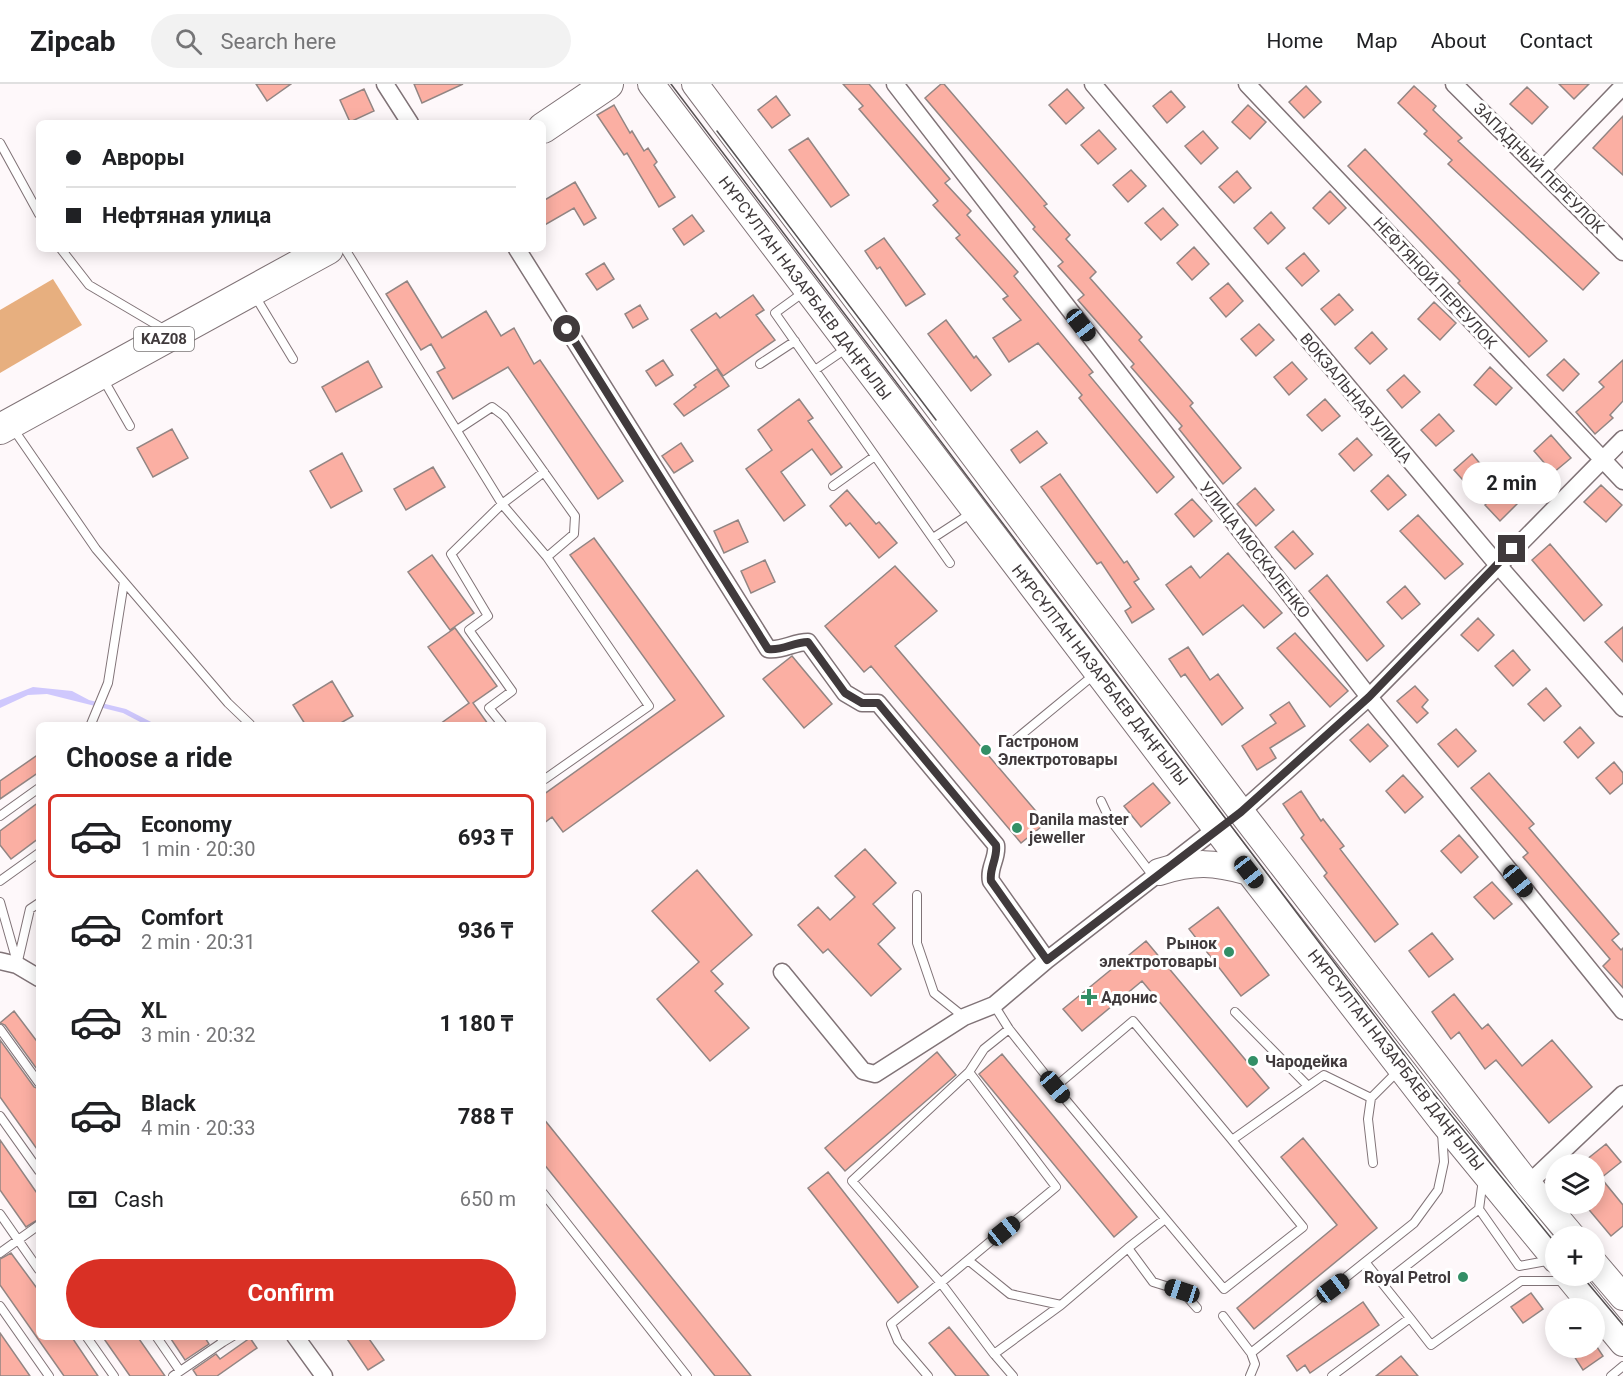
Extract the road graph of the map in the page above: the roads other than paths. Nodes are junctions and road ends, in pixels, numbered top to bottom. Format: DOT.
graph roads {
  1 [pos="385,84"];
  2 [pos="608,84"];
  3 [pos="651,84"];
  4 [pos="695,84"];
  5 [pos="895,84"];
  6 [pos="1093,84"];
  7 [pos="1247,84"];
  8 [pos="1454,84"];
  9 [pos="1623,86"];
  10 [pos="408,120"];
  11 [pos="546,126"];
  12 [pos="0,143"];
  13 [pos="1541,171"];
  14 [pos="36,209"];
  15 [pos="63,252"];
  16 [pos="323,252"];
  17 [pos="347,252"];
  18 [pos="519,252"];
  19 [pos="1623,252"];
  20 [pos="807,290"];
  21 [pos="252,291"];
  22 [pos="173,334"];
  23 [pos="795,341"];
  24 [pos="849,346"];
  25 [pos="293,359"];
  26 [pos="760,364"];
  27 [pos="815,370"];
  28 [pos="101,374"];
  29 [pos="130,426"];
  30 [pos="5,427"];
  31 [pos="457,430"];
  32 [pos="1623,438"];
  33 [pos="875,456"];
  34 [pos="1603,460"];
  35 [pos="544,472"];
  36 [pos="1623,482"];
  37 [pos="833,486"];
  38 [pos="502,504"];
  39 [pos="974,512"];
  40 [pos="933,538"];
  41 [pos="547,557"];
  42 [pos="950,562"];
  43 [pos="1497,564"];
  44 [pos="124,582"];
  45 [pos="1098,672"];
  46 [pos="1369,697"];
  47 [pos="1623,708"];
  48 [pos="93,721"];
  49 [pos="248,722"];
  50 [pos="500,722"];
  51 [pos="1010,744"];
  52 [pos="546,779"];
  53 [pos="36,790"];
  54 [pos="1101,801"];
  55 [pos="1241,812"];
  56 [pos="0,816"];
  57 [pos="1217,828"];
  58 [pos="36,855"];
  59 [pos="1249,872"];
  60 [pos="1156,874"];
  61 [pos="0,881"];
  62 [pos="917,895"];
  63 [pos="0,902"];
  64 [pos="36,905"];
  65 [pos="1047,960"];
  66 [pos="0,961"];
  67 [pos="17,965"];
  68 [pos="782,972"];
  69 [pos="36,976"];
  70 [pos="994,1005"];
  71 [pos="1623,1011"];
  72 [pos="1235,1012"];
  73 [pos="964,1017"];
  74 [pos="0,1029"];
  75 [pos="1010,1029"];
  76 [pos="1401,1068"];
  77 [pos="969,1072"];
  78 [pos="36,1079"];
  79 [pos="1306,1085"];
  80 [pos="1055,1087"];
  81 [pos="1623,1094"];
  82 [pos="1371,1098"];
  83 [pos="0,1116"];
  84 [pos="1441,1120"];
  85 [pos="1232,1140"];
  86 [pos="1372,1162"];
  87 [pos="36,1168"];
  88 [pos="1484,1172"];
  89 [pos="1527,1184"];
  90 [pos="546,1197"];
  91 [pos="1479,1209"];
  92 [pos="0,1214"];
  93 [pos="1165,1219"];
  94 [pos="1563,1226"];
  95 [pos="36,1227"];
  96 [pos="18,1240"];
  97 [pos="1128,1248"];
  98 [pos="1545,1248"];
  99 [pos="0,1253"];
  100 [pos="968,1260"];
  101 [pos="1545,1262"];
  102 [pos="1366,1263"];
  103 [pos="36,1266"];
  104 [pos="1519,1266"];
  105 [pos="1605,1276"];
  106 [pos="1545,1280"];
  107 [pos="1521,1281"];
  108 [pos="941,1283"];
  109 [pos="1383,1284"];
  110 [pos="1576,1286"];
  111 [pos="1623,1296"];
  112 [pos="1586,1298"];
  113 [pos="1061,1305"];
  114 [pos="0,1306"];
  115 [pos="1197,1308"];
  116 [pos="1223,1316"];
  117 [pos="1410,1318"];
  118 [pos="1605,1321"];
  119 [pos="89,1340"];
  120 [pos="158,1340"];
  121 [pos="221,1340"];
  122 [pos="298,1340"];
  123 [pos="1623,1343"];
  124 [pos="1251,1353"];
  125 [pos="994,1354"];
  126 [pos="1623,1366"];
  127 [pos="177,1373"];
  128 [pos="48,1376"];
  129 [pos="114,1376"];
  130 [pos="324,1376"];
  131 [pos="687,1376"];
  132 [pos="928,1376"];
  133 [pos="1013,1376"];
  134 [pos="1250,1376"];
  135 [pos="1332,1376"];
  136 [pos="1611,1376"];
  1 -- 10 [label="street"];
  2 -- 11 [label="highway"];
  3 -- 20 [label="main road, НҰРСҰЛТАН НАЗАРБАЕВ ДАҢҒЫЛЫ"];
  4 -- 55 [label="main road, НҰРСҰЛТАН НАЗАРБАЕВ ДАҢҒЫЛЫ"];
  5 -- 46 [label="street, УЛИЦА МОСКАЛЕНКО"];
  6 -- 43 [label="street, ВОКЗАЛЬНАЯ УЛИЦА"];
  7 -- 34 [label="street, НЕФТЯНОЙ ПЕРЕУЛОК"];
  8 -- 13 [label="street, ЗАПАДНЫЙ ПЕРЕУЛОК"];
  9 -- 13 [label="street"];
  12 -- 14 [label="lane"];
  13 -- 19 [label="street, ЗАПАДНЫЙ ПЕРЕУЛОК"];
  15 -- 22 [label="lane"];
  16 -- 21 [label="highway, KAZ08"];
  17 -- 31 [label="lane"];
  18 -- 65 [label="street"];
  20 -- 23 [label="lane"];
  20 -- 24 [label="main road, НҰРСҰЛТАН НАЗАРБАЕВ ДАҢҒЫЛЫ"];
  21 -- 22 [label="highway, KAZ08"];
  21 -- 25 [label="lane"];
  22 -- 28 [label="highway, KAZ08"];
  23 -- 26 [label="lane"];
  23 -- 27 [label="lane"];
  24 -- 27 [label="lane"];
  24 -- 39 [label="main road, НҰРСҰЛТАН НАЗАРБАЕВ ДАҢҒЫЛЫ"];
  27 -- 33 [label="lane"];
  28 -- 29 [label="lane"];
  28 -- 30 [label="highway, KAZ08"];
  30 -- 44 [label="lane"];
  31 -- 35 [label="lane"];
  31 -- 38 [label="lane"];
  32 -- 34 [label="street"];
  33 -- 37 [label="lane"];
  33 -- 40 [label="lane"];
  34 -- 36 [label="street, НЕФТЯНОЙ ПЕРЕУЛОК"];
  34 -- 43 [label="street"];
  35 -- 38 [label="lane"];
  35 -- 41 [label="lane"];
  38 -- 41 [label="lane"];
  38 -- 50 [label="lane"];
  39 -- 40 [label="lane"];
  39 -- 45 [label="main road, НҰРСҰЛТАН НАЗАРБАЕВ ДАҢҒЫЛЫ"];
  40 -- 42 [label="lane"];
  41 -- 52 [label="lane"];
  43 -- 46 [label="street"];
  43 -- 47 [label="street, ВОКЗАЛЬНАЯ УЛИЦА"];
  44 -- 48 [label="lane"];
  44 -- 49 [label="lane"];
  45 -- 51 [label="lane"];
  45 -- 57 [label="main road, НҰРСҰЛТАН НАЗАРБАЕВ ДАҢҒЫЛЫ"];
  46 -- 55 [label="street"];
  46 -- 71 [label="street, УЛИЦА МОСКАЛЕНКО"];
  53 -- 56 [label="lane"];
  54 -- 60 [label="lane"];
  55 -- 57 [label="main road"];
  55 -- 89 [label="main road, НҰРСҰЛТАН НАЗАРБАЕВ ДАҢҒЫЛЫ"];
  57 -- 59 [label="main road, НҰРСҰЛТАН НАЗАРБАЕВ ДАҢҒЫЛЫ"];
  57 -- 60 [label="street"];
  58 -- 61 [label="lane"];
  59 -- 60 [label="main road"];
  59 -- 76 [label="main road, НҰРСҰЛТАН НАЗАРБАЕВ ДАҢҒЫЛЫ"];
  60 -- 65 [label="street"];
  62 -- 73 [label="lane"];
  63 -- 67 [label="lane"];
  64 -- 67 [label="lane"];
  65 -- 70 [label="street"];
  66 -- 67 [label="street"];
  67 -- 69 [label="street"];
  68 -- 73 [label="street"];
  70 -- 73 [label="street"];
  70 -- 75 [label="lane"];
  72 -- 79 [label="lane"];
  74 -- 78 [label="lane"];
  75 -- 77 [label="lane"];
  75 -- 80 [label="lane"];
  76 -- 82 [label="lane"];
  76 -- 84 [label="main road, НҰРСҰЛТАН НАЗАРБАЕВ ДАҢҒЫЛЫ"];
  77 -- 100 [label="lane"];
  77 -- 108 [label="lane"];
  79 -- 82 [label="lane"];
  79 -- 85 [label="lane"];
  80 -- 85 [label="lane"];
  80 -- 93 [label="lane"];
  81 -- 89 [label="street"];
  82 -- 86 [label="lane"];
  83 -- 87 [label="lane"];
  84 -- 88 [label="main road, НҰРСҰЛТАН НАЗАРБАЕВ ДАҢҒЫЛЫ"];
  84 -- 102 [label="lane"];
  85 -- 93 [label="lane"];
  88 -- 91 [label="lane"];
  88 -- 98 [label="main road, НҰРСҰЛТАН НАЗАРБАЕВ ДАҢҒЫЛЫ"];
  89 -- 94 [label="main road, НҰРСҰЛТАН НАЗАРБАЕВ ДАҢҒЫЛЫ"];
  90 -- 131 [label="lane"];
  91 -- 104 [label="lane"];
  91 -- 109 [label="lane"];
  92 -- 96 [label="lane"];
  93 -- 97 [label="lane"];
  95 -- 96 [label="lane"];
  96 -- 99 [label="lane"];
  96 -- 103 [label="lane"];
  97 -- 113 [label="lane"];
  97 -- 115 [label="lane"];
  100 -- 108 [label="lane"];
  100 -- 113 [label="lane"];
  101 -- 104 [label="lane"];
  102 -- 109 [label="lane"];
  102 -- 124 [label="lane"];
  104 -- 107 [label="lane"];
  105 -- 111 [label="main road"];
  106 -- 107 [label="lane"];
  107 -- 117 [label="lane"];
  108 -- 125 [label="lane"];
  108 -- 132 [label="lane"];
  109 -- 117 [label="lane"];
  110 -- 112 [label="main road"];
  113 -- 125 [label="lane"];
  114 -- 128 [label="lane"];
  116 -- 124 [label="lane"];
  117 -- 135 [label="lane"];
  118 -- 123 [label="main road"];
  119 -- 129 [label="lane"];
  120 -- 127 [label="lane"];
  121 -- 127 [label="lane"];
  122 -- 130 [label="street"];
  124 -- 134 [label="lane"];
  125 -- 133 [label="lane"];
  126 -- 136 [label="lane"];
}
